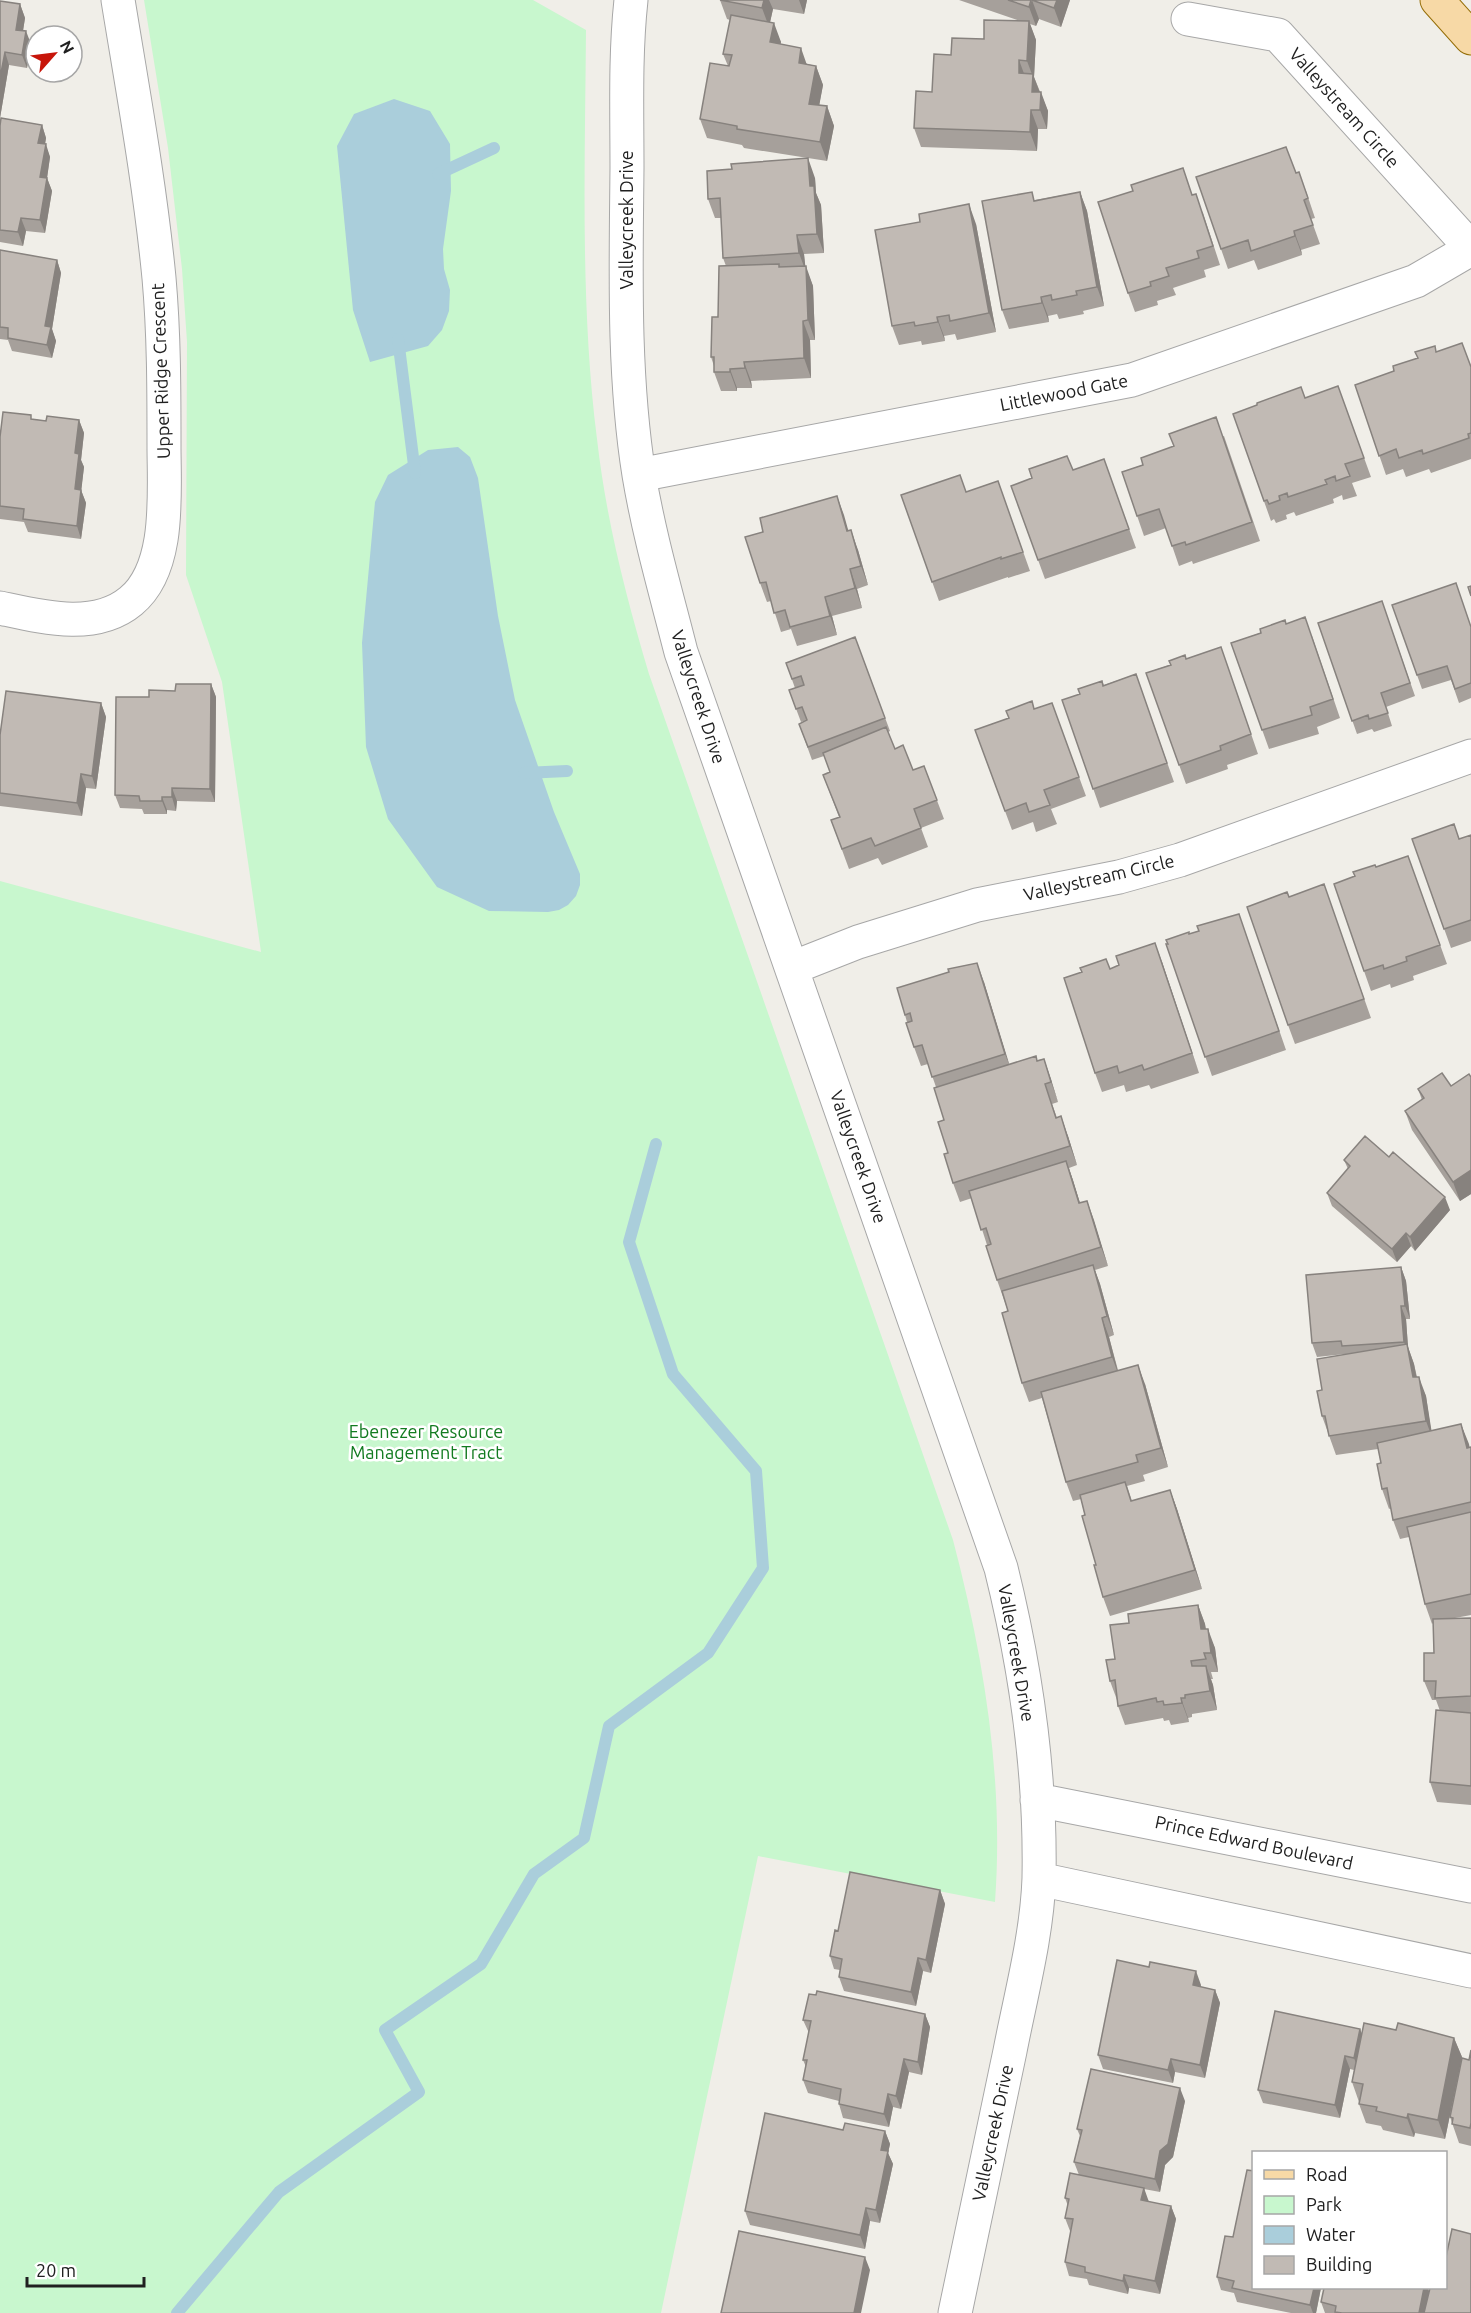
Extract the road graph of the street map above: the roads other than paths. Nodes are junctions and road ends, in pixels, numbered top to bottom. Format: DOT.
graph roads {
  1 [pos="118,0"];
  2 [pos="632,0"];
  3 [pos="1437,0"];
  4 [pos="1188,19"];
  5 [pos="1471,38"];
  6 [pos="1471,249"];
  7 [pos="639,475"];
  8 [pos="0,608"];
  9 [pos="1471,756"];
  10 [pos="792,968"];
  11 [pos="1037,1800"];
  12 [pos="1039,1879"];
  13 [pos="1471,1886"];
  14 [pos="1471,1971"];
  15 [pos="955,2313"];
  1 -- 8 [label="street, Upper Ridge Crescent"];
  2 -- 7 [label="street, Valleycreek Drive"];
  3 -- 5 [label="main road"];
  4 -- 6 [label="street, Valleystream Circle"];
  6 -- 7 [label="street, Littlewood Gate"];
  7 -- 10 [label="street, Valleycreek Drive"];
  9 -- 10 [label="street, Valleystream Circle"];
  10 -- 11 [label="street, Valleycreek Drive"];
  11 -- 12 [label="street, Valleycreek Drive"];
  11 -- 13 [label="street, Prince Edward Boulevard"];
  12 -- 14 [label="street"];
  12 -- 15 [label="street, Valleycreek Drive"];
}
